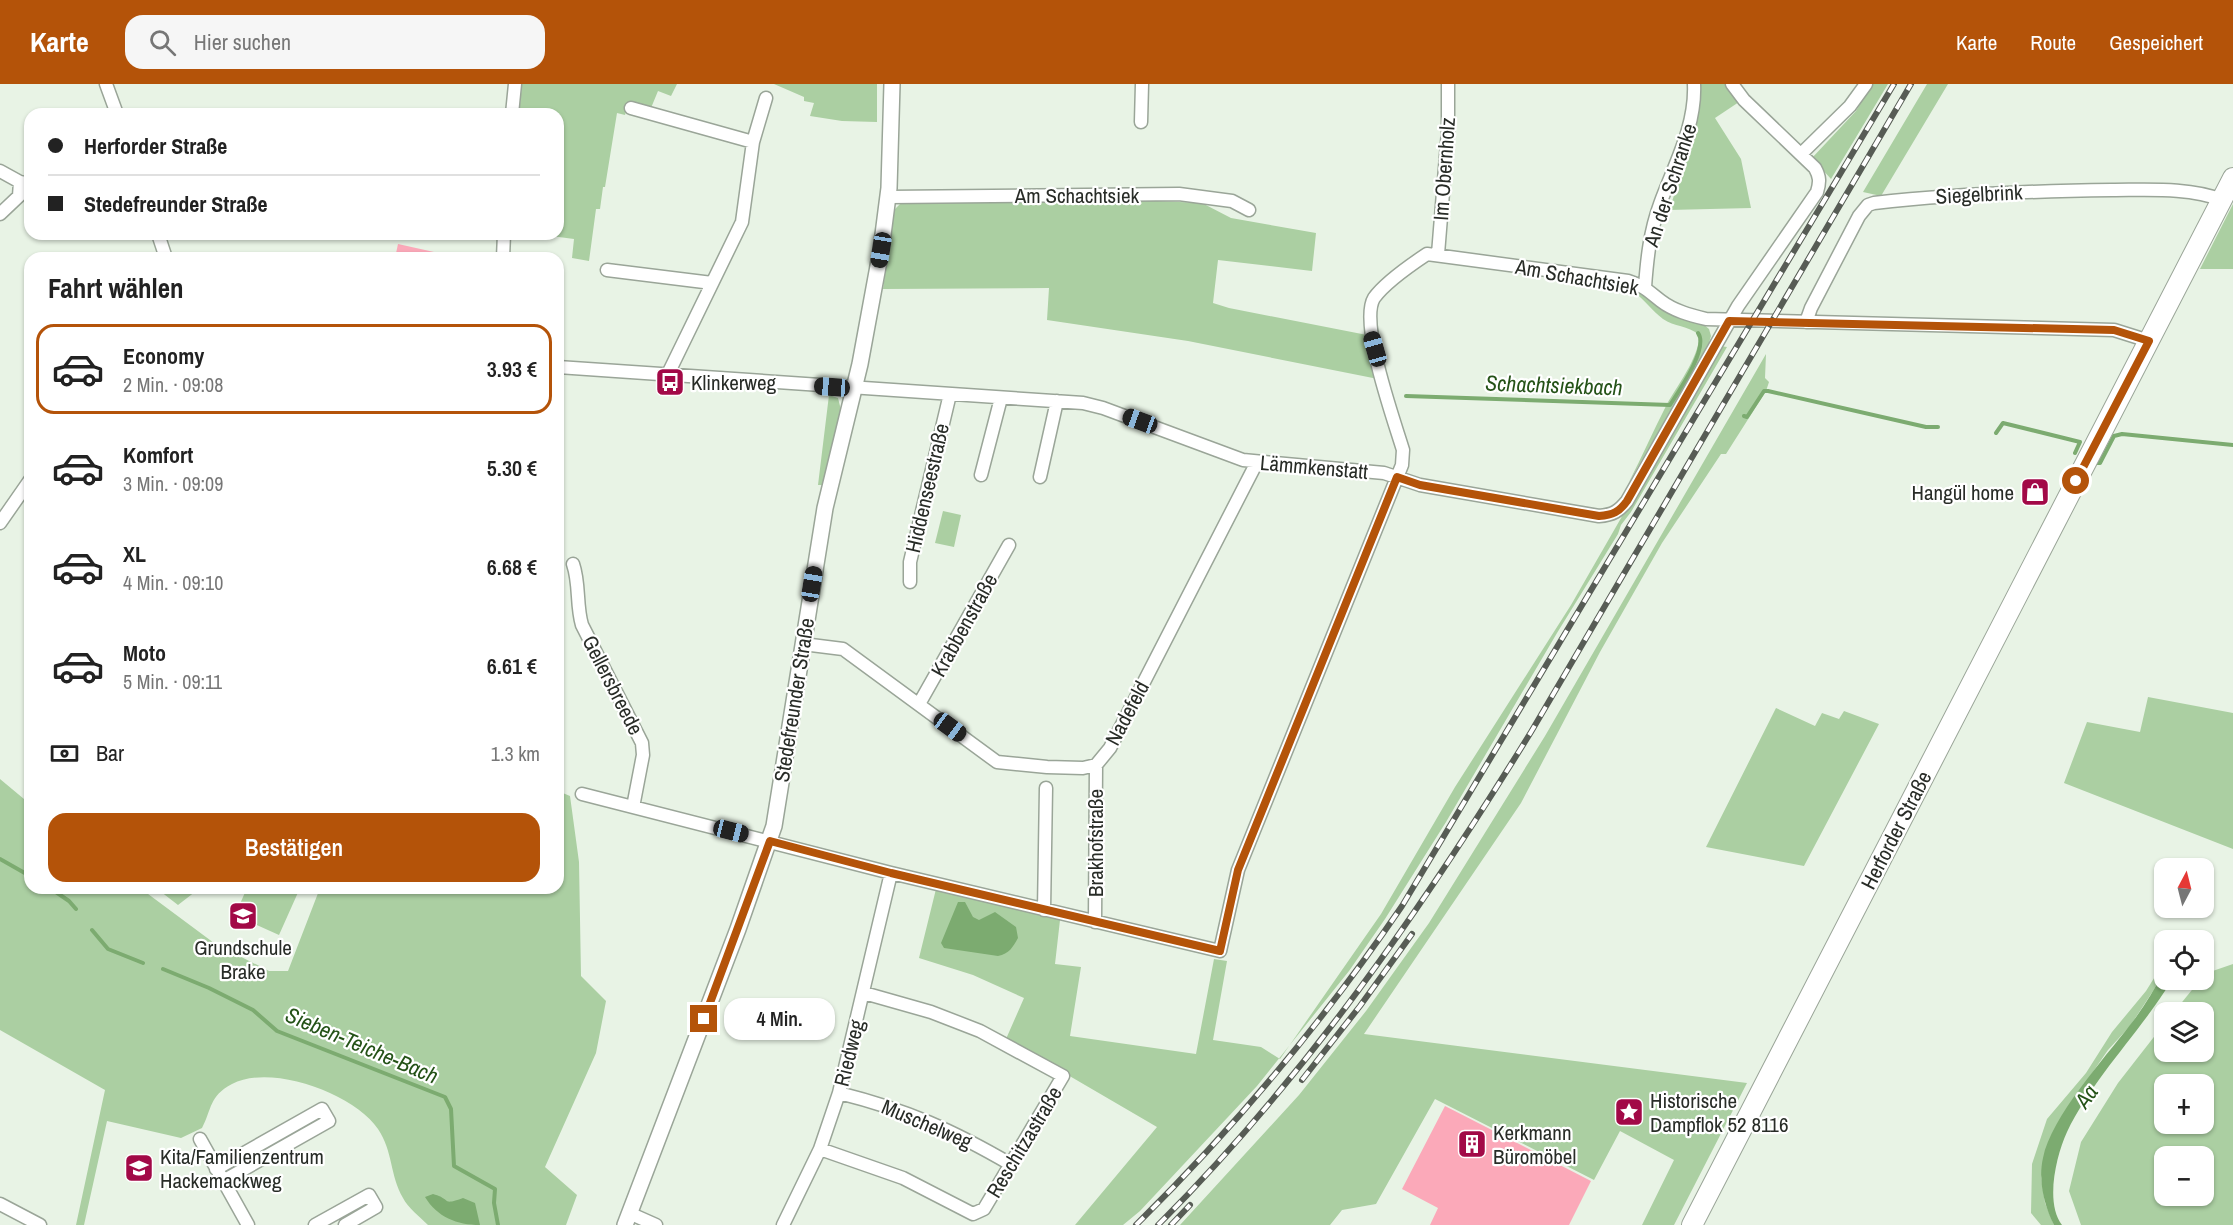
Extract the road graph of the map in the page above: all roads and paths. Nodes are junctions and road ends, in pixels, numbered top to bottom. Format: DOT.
graph roads {
  1 [pos="106,84"];
  2 [pos="514,84"];
  3 [pos="892,84"];
  4 [pos="1142,84"];
  5 [pos="1448,84"];
  6 [pos="1694,84"];
  7 [pos="1732,84"];
  8 [pos="1866,84"];
  9 [pos="766,98"];
  10 [pos="115,108"];
  11 [pos="512,108"];
  12 [pos="631,108"];
  13 [pos="1141,122"];
  14 [pos="753,142"];
  15 [pos="1801,154"];
  16 [pos="0,171"];
  17 [pos="2232,181"];
  18 [pos="24,183"];
  19 [pos="24,185"];
  20 [pos="895,197"];
  21 [pos="2222,200"];
  22 [pos="1249,210"];
  23 [pos="0,214"];
  24 [pos="1433,254"];
  25 [pos="607,270"];
  26 [pos="712,283"];
  27 [pos="1645,287"];
  28 [pos="1729,321"];
  29 [pos="1806,322"];
  30 [pos="2149,341"];
  31 [pos="564,367"];
  32 [pos="668,376"];
  33 [pos="855,389"];
  34 [pos="950,394"];
  35 [pos="1001,398"];
  36 [pos="1057,401"];
  37 [pos="1257,462"];
  38 [pos="981,475"];
  39 [pos="1040,477"];
  40 [pos="1397,477"];
  41 [pos="24,489"];
  42 [pos="0,523"];
  43 [pos="1009,545"];
  44 [pos="573,564"];
  45 [pos="910,582"];
  46 [pos="802,644"];
  47 [pos="919,704"];
  48 [pos="1096,765"];
  49 [pos="1046,788"];
  50 [pos="582,794"];
  51 [pos="633,807"];
  52 [pos="770,841"];
  53 [pos="891,873"];
  54 [pos="1044,910"];
  55 [pos="1095,922"];
  56 [pos="864,993"];
  57 [pos="839,1093"];
  58 [pos="200,1139"];
  59 [pos="820,1149"];
  60 [pos="1012,1165"];
  61 [pos="216,1169"];
  62 [pos="223,1181"];
  63 [pos="0,1204"];
  64 [pos="627,1219"];
  65 [pos="40,1225"];
  66 [pos="248,1225"];
  67 [pos="315,1225"];
  68 [pos="345,1225"];
  69 [pos="656,1225"];
  70 [pos="783,1225"];
  71 [pos="1692,1225"];
  1 -- 10 [label="street"];
  2 -- 11 [label="street"];
  3 -- 20 [label="street, Stedefreunder Straße"];
  4 -- 13 [label="street"];
  5 -- 24 [label="street, Im Obernholz"];
  6 -- 27 [label="street, An der Schranke"];
  7 -- 15 [label="street"];
  8 -- 15 [label="street"];
  9 -- 14 [label="street"];
  12 -- 14 [label="street"];
  14 -- 26 [label="street"];
  15 -- 28 [label="street"];
  16 -- 18 [label="street"];
  17 -- 21 [label="main road, Herforder Straße"];
  19 -- 23 [label="street"];
  20 -- 22 [label="street, Am Schachtsiek"];
  20 -- 33 [label="street, Stedefreunder Straße"];
  21 -- 29 [label="street, Siegelbrink"];
  21 -- 30 [label="main road, Herforder Straße"];
  24 -- 27 [label="street, Am Schachtsiek"];
  24 -- 40 [label="street, Brakhofstraße"];
  25 -- 26 [label="street"];
  26 -- 32 [label="street"];
  27 -- 28 [label="street, Am Schachtsiek"];
  28 -- 29 [label="street, Am Schachtsiek"];
  28 -- 40 [label="street, Lämmkenstatt"];
  29 -- 30 [label="street, Am Schachtsiek"];
  30 -- 71 [label="main road, Herforder Straße"];
  31 -- 32 [label="street, Lämmkenstatt"];
  32 -- 33 [label="street, Lämmkenstatt"];
  33 -- 34 [label="street, Lämmkenstatt"];
  33 -- 46 [label="street, Stedefreunder Straße"];
  34 -- 35 [label="street, Lämmkenstatt"];
  34 -- 45 [label="street, Hiddenseestraße"];
  35 -- 36 [label="street, Lämmkenstatt"];
  35 -- 38 [label="street"];
  36 -- 37 [label="street, Lämmkenstatt"];
  36 -- 39 [label="street"];
  37 -- 40 [label="street, Lämmkenstatt"];
  37 -- 48 [label="street, Nadefeld"];
  40 -- 55 [label="street, Brakhofstraße"];
  41 -- 42 [label="street"];
  43 -- 47 [label="street, Krabbenstraße"];
  44 -- 51 [label="street, Gellersbreede"];
  46 -- 47 [label="street, Nadefeld"];
  46 -- 52 [label="street, Stedefreunder Straße"];
  47 -- 48 [label="street, Nadefeld"];
  48 -- 55 [label="street, Brakhofstraße"];
  49 -- 54 [label="street"];
  50 -- 51 [label="street, Brakhofstraße"];
  51 -- 52 [label="street, Brakhofstraße"];
  52 -- 53 [label="street, Brakhofstraße"];
  52 -- 64 [label="street, Stedefreunder Straße"];
  53 -- 54 [label="street, Brakhofstraße"];
  53 -- 56 [label="street, Riedweg"];
  54 -- 55 [label="street, Brakhofstraße"];
  56 -- 57 [label="street, Riedweg"];
  56 -- 60 [label="street, Reschitzastraße"];
  57 -- 59 [label="street, Riedweg"];
  57 -- 60 [label="street, Muschelweg"];
  58 -- 61 [label="street"];
  59 -- 60 [label="street, Reschitzastraße"];
  59 -- 70 [label="street, Riedweg"];
  61 -- 62 [label="street"];
  61 -- 62 [label="street"];
  62 -- 66 [label="street"];
  63 -- 65 [label="street"];
  64 -- 69 [label="street"];
  67 -- 68 [label="street"];
}
